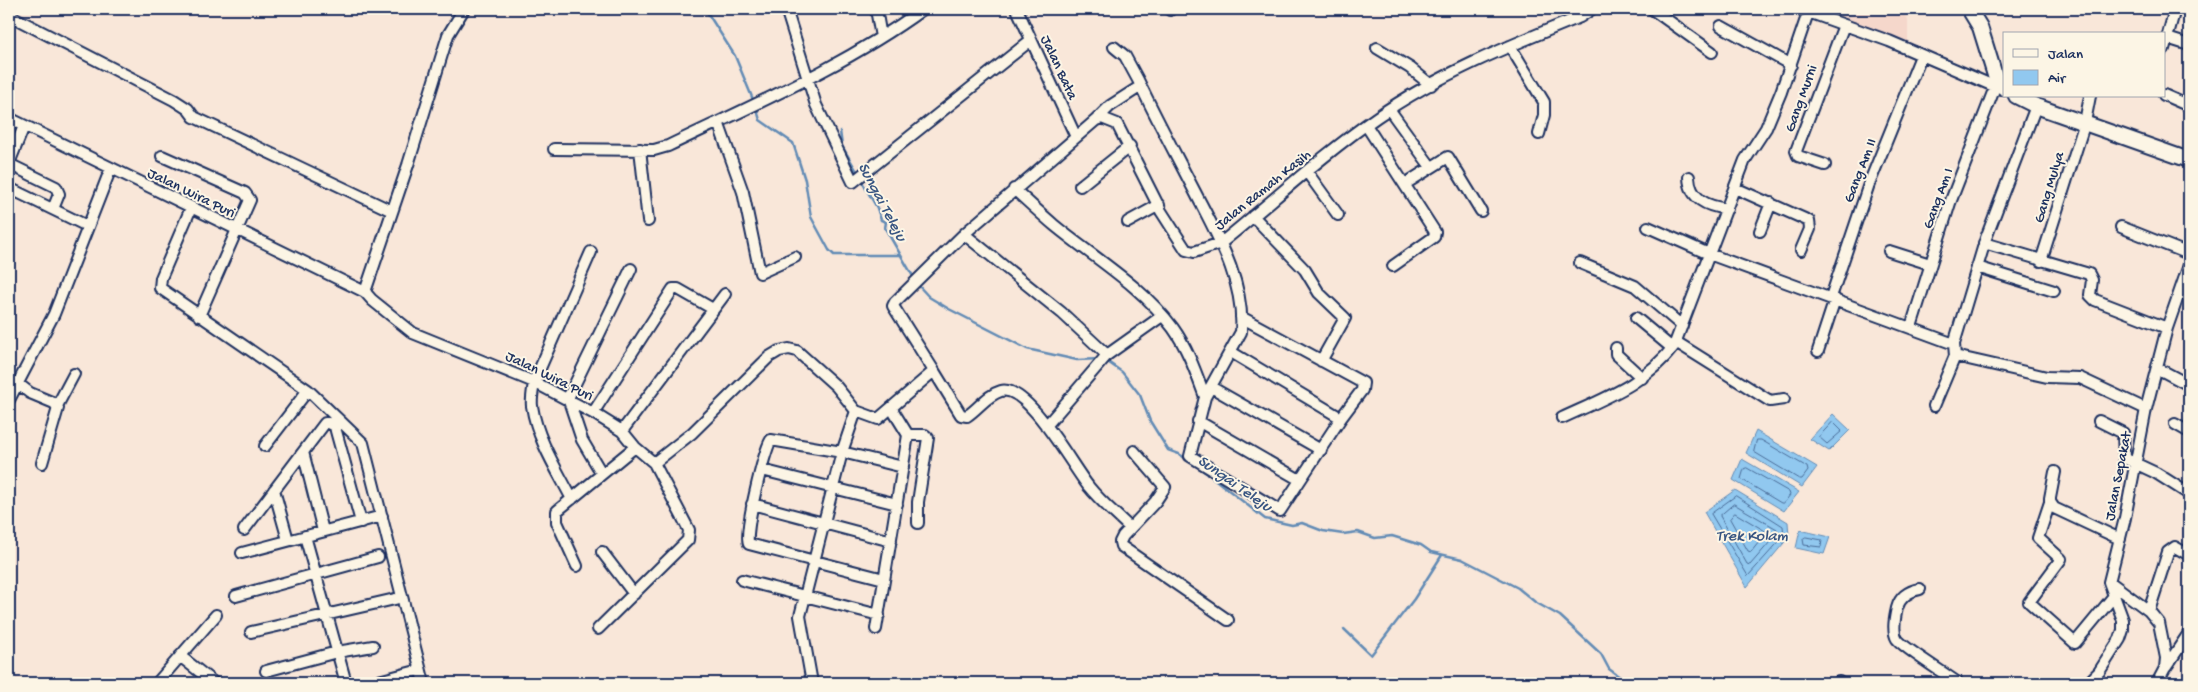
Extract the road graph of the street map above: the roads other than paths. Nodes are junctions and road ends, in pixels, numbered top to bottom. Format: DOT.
graph roads {
  1 [pos="464,9"];
  2 [pos="786,9"];
  3 [pos="876,9"];
  4 [pos="923,9"];
  5 [pos="1017,9"];
  6 [pos="1592,9"];
  7 [pos="1652,9"];
  8 [pos="1969,9"];
  9 [pos="2175,9"];
  10 [pos="1804,11"];
  11 [pos="9,15"];
  12 [pos="1844,25"];
  13 [pos="1721,26"];
  14 [pos="881,37"];
  15 [pos="2167,38"];
  16 [pos="1031,40"];
  17 [pos="2166,42"];
  18 [pos="2189,44"];
  19 [pos="1510,46"];
  20 [pos="1114,47"];
  21 [pos="1377,48"];
  22 [pos="1712,52"];
  23 [pos="1921,56"];
  24 [pos="1791,65"];
  25 [pos="809,79"];
  26 [pos="1999,85"];
  27 [pos="1141,86"];
  28 [pos="1431,86"];
  29 [pos="2166,96"];
  30 [pos="2020,98"];
  31 [pos="2090,98"];
  32 [pos="2036,106"];
  33 [pos="2189,106"];
  34 [pos="1390,109"];
  35 [pos="9,118"];
  36 [pos="1096,120"];
  37 [pos="718,122"];
  38 [pos="2085,122"];
  39 [pos="1366,125"];
  40 [pos="24,126"];
  41 [pos="1539,134"];
  42 [pos="1076,137"];
  43 [pos="1130,146"];
  44 [pos="640,149"];
  45 [pos="554,150"];
  46 [pos="162,156"];
  47 [pos="2189,160"];
  48 [pos="9,163"];
  49 [pos="1826,165"];
  50 [pos="1431,167"];
  51 [pos="111,168"];
  52 [pos="1307,172"];
  53 [pos="1689,177"];
  54 [pos="1405,184"];
  55 [pos="1080,186"];
  56 [pos="9,188"];
  57 [pos="1735,188"];
  58 [pos="1014,189"];
  59 [pos="1771,203"];
  60 [pos="1158,205"];
  61 [pos="191,208"];
  62 [pos="1726,208"];
  63 [pos="53,209"];
  64 [pos="392,211"];
  65 [pos="1482,211"];
  66 [pos="1338,214"];
  67 [pos="1253,216"];
  68 [pos="648,221"];
  69 [pos="1128,222"];
  70 [pos="87,226"];
  71 [pos="1648,227"];
  72 [pos="2121,227"];
  73 [pos="238,230"];
  74 [pos="1760,231"];
  75 [pos="964,234"];
  76 [pos="1221,243"];
  77 [pos="1984,243"];
  78 [pos="1801,250"];
  79 [pos="1889,251"];
  80 [pos="591,252"];
  81 [pos="1709,254"];
  82 [pos="2189,254"];
  83 [pos="795,257"];
  84 [pos="2041,261"];
  85 [pos="1580,262"];
  86 [pos="1930,264"];
  87 [pos="2189,265"];
  88 [pos="1393,266"];
  89 [pos="1977,267"];
  90 [pos="631,269"];
  91 [pos="2054,291"];
  92 [pos="365,292"];
  93 [pos="725,294"];
  94 [pos="1833,298"];
  95 [pos="713,309"];
  96 [pos="199,316"];
  97 [pos="1162,316"];
  98 [pos="1241,316"];
  99 [pos="1636,318"];
  100 [pos="1682,326"];
  101 [pos="1911,327"];
  102 [pos="2167,328"];
  103 [pos="1954,344"];
  104 [pos="1674,345"];
  105 [pos="1616,348"];
  106 [pos="1818,351"];
  107 [pos="1231,352"];
  108 [pos="1955,356"];
  109 [pos="1104,359"];
  110 [pos="1321,361"];
  111 [pos="2157,368"];
  112 [pos="934,371"];
  113 [pos="74,374"];
  114 [pos="1642,378"];
  115 [pos="534,382"];
  116 [pos="17,383"];
  117 [pos="2189,385"];
  118 [pos="1211,387"];
  119 [pos="308,390"];
  120 [pos="1205,397"];
  121 [pos="568,398"];
  122 [pos="1784,398"];
  123 [pos="9,400"];
  124 [pos="57,406"];
  125 [pos="1934,406"];
  126 [pos="892,409"];
  127 [pos="2146,409"];
  128 [pos="856,411"];
  129 [pos="593,413"];
  130 [pos="1341,418"];
  131 [pos="1562,418"];
  132 [pos="878,419"];
  133 [pos="1198,421"];
  134 [pos="2099,421"];
  135 [pos="2175,424"];
  136 [pos="902,426"];
  137 [pos="1046,426"];
  138 [pos="622,431"];
  139 [pos="2189,432"];
  140 [pos="908,435"];
  141 [pos="265,446"];
  142 [pos="635,447"];
  143 [pos="1321,450"];
  144 [pos="1134,451"];
  145 [pos="303,452"];
  146 [pos="842,452"];
  147 [pos="2136,462"];
  148 [pos="42,463"];
  149 [pos="654,463"];
  150 [pos="903,467"];
  151 [pos="762,470"];
  152 [pos="2055,472"];
  153 [pos="602,474"];
  154 [pos="1300,480"];
  155 [pos="833,488"];
  156 [pos="274,490"];
  157 [pos="2189,494"];
  158 [pos="572,499"];
  159 [pos="2050,502"];
  160 [pos="752,504"];
  161 [pos="897,504"];
  162 [pos="382,516"];
  163 [pos="361,522"];
  164 [pos="824,523"];
  165 [pos="918,523"];
  166 [pos="1130,528"];
  167 [pos="244,530"];
  168 [pos="323,531"];
  169 [pos="305,536"];
  170 [pos="2120,539"];
  171 [pos="288,540"];
  172 [pos="891,541"];
  173 [pos="602,552"];
  174 [pos="242,553"];
  175 [pos="2189,555"];
  176 [pos="378,558"];
  177 [pos="814,560"];
  178 [pos="577,566"];
  179 [pos="316,574"];
  180 [pos="884,579"];
  181 [pos="742,580"];
  182 [pos="2109,582"];
  183 [pos="1920,590"];
  184 [pos="634,594"];
  185 [pos="806,595"];
  186 [pos="236,596"];
  187 [pos="2113,597"];
  188 [pos="395,599"];
  189 [pos="2149,611"];
  190 [pos="326,613"];
  191 [pos="216,615"];
  192 [pos="878,615"];
  193 [pos="1228,620"];
  194 [pos="876,628"];
  195 [pos="598,629"];
  196 [pos="251,632"];
  197 [pos="2189,633"];
  198 [pos="374,646"];
  199 [pos="337,652"];
  200 [pos="180,656"];
  201 [pos="2165,668"];
  202 [pos="420,670"];
  203 [pos="266,671"];
  204 [pos="157,683"];
  205 [pos="214,683"];
  206 [pos="346,683"];
  207 [pos="371,683"];
  208 [pos="424,683"];
  209 [pos="812,683"];
  210 [pos="1958,683"];
  211 [pos="2088,683"];
  212 [pos="2157,683"];
  1 -- 64 [label="street"];
  2 -- 25 [label="street"];
  3 -- 14 [label="street"];
  4 -- 14 [label="street"];
  5 -- 16 [label="street, Jalan Bata"];
  6 -- 19 [label="street, Jalan Ramah Kasih"];
  7 -- 22 [label="street"];
  8 -- 26 [label="street"];
  9 -- 15 [label="street"];
  10 -- 12 [label="street"];
  10 -- 24 [label="street"];
  11 -- 64 [label="street"];
  12 -- 23 [label="street"];
  12 -- 49 [label="street, Gang Murni"];
  13 -- 24 [label="street"];
  14 -- 25 [label="street"];
  15 -- 17 [label="street"];
  15 -- 18 [label="street"];
  16 -- 25 [label="street"];
  16 -- 42 [label="street, Jalan Bata"];
  19 -- 28 [label="street, Jalan Ramah Kasih"];
  19 -- 41 [label="street"];
  20 -- 27 [label="street"];
  21 -- 28 [label="street"];
  23 -- 26 [label="street"];
  23 -- 94 [label="street, Gang Am II"];
  24 -- 57 [label="street"];
  25 -- 37 [label="street"];
  26 -- 86 [label="street, Gang Am I"];
  27 -- 36 [label="street"];
  27 -- 76 [label="street"];
  28 -- 34 [label="street, Jalan Ramah Kasih"];
  29 -- 33 [label="street"];
  30 -- 32 [label="street"];
  31 -- 38 [label="street, Gang Mulya"];
  32 -- 38 [label="street"];
  32 -- 77 [label="street"];
  34 -- 39 [label="street, Jalan Ramah Kasih"];
  34 -- 50 [label="street"];
  35 -- 40 [label="street, Jalan Wira Puri"];
  36 -- 42 [label="street"];
  36 -- 43 [label="street, Jalan Ramah Kasih"];
  37 -- 44 [label="street"];
  37 -- 83 [label="street"];
  38 -- 47 [label="street"];
  38 -- 84 [label="street, Gang Mulya"];
  39 -- 52 [label="street, Jalan Ramah Kasih"];
  39 -- 54 [label="street"];
  40 -- 48 [label="street"];
  40 -- 51 [label="street, Jalan Wira Puri"];
  42 -- 58 [label="street"];
  43 -- 55 [label="street"];
  43 -- 60 [label="street, Jalan Ramah Kasih"];
  44 -- 45 [label="street"];
  44 -- 68 [label="street"];
  46 -- 73 [label="street"];
  48 -- 63 [label="street"];
  50 -- 54 [label="street"];
  50 -- 65 [label="street"];
  51 -- 61 [label="street, Jalan Wira Puri"];
  51 -- 70 [label="street"];
  52 -- 66 [label="street"];
  52 -- 67 [label="street, Jalan Ramah Kasih"];
  53 -- 62 [label="street"];
  54 -- 88 [label="street"];
  56 -- 63 [label="street"];
  57 -- 59 [label="street"];
  57 -- 62 [label="street"];
  58 -- 75 [label="street"];
  58 -- 97 [label="street"];
  59 -- 74 [label="street"];
  59 -- 78 [label="street"];
  60 -- 69 [label="street"];
  60 -- 76 [label="street, Jalan Ramah Kasih"];
  61 -- 73 [label="street, Jalan Wira Puri"];
  61 -- 96 [label="street"];
  62 -- 81 [label="street"];
  63 -- 70 [label="street"];
  64 -- 92 [label="street"];
  67 -- 76 [label="street, Jalan Ramah Kasih"];
  67 -- 110 [label="street"];
  70 -- 116 [label="street"];
  71 -- 81 [label="street"];
  72 -- 82 [label="street"];
  73 -- 92 [label="street, Jalan Wira Puri"];
  73 -- 96 [label="street"];
  75 -- 109 [label="street"];
  75 -- 112 [label="street"];
  76 -- 98 [label="street"];
  77 -- 84 [label="street"];
  77 -- 89 [label="street"];
  79 -- 86 [label="street"];
  80 -- 115 [label="street"];
  81 -- 94 [label="street"];
  81 -- 100 [label="street"];
  84 -- 102 [label="street"];
  85 -- 100 [label="street"];
  86 -- 101 [label="street, Gang Am I"];
  87 -- 102 [label="street, Jalan Sepakat"];
  89 -- 91 [label="street"];
  89 -- 103 [label="street"];
  90 -- 121 [label="street"];
  92 -- 115 [label="street, Jalan Wira Puri"];
  93 -- 95 [label="street"];
  94 -- 101 [label="street"];
  94 -- 106 [label="street, Gang Am II"];
  95 -- 129 [label="street"];
  95 -- 138 [label="street"];
  96 -- 119 [label="street"];
  97 -- 109 [label="street"];
  97 -- 120 [label="street"];
  98 -- 107 [label="street"];
  98 -- 110 [label="street"];
  99 -- 104 [label="street"];
  100 -- 104 [label="street"];
  101 -- 103 [label="street"];
  102 -- 111 [label="street, Jalan Sepakat"];
  103 -- 108 [label="street"];
  104 -- 114 [label="street"];
  104 -- 122 [label="street"];
  105 -- 114 [label="street"];
  107 -- 118 [label="street"];
  107 -- 130 [label="street"];
  108 -- 125 [label="street"];
  108 -- 127 [label="street"];
  109 -- 137 [label="street"];
  110 -- 130 [label="street"];
  111 -- 117 [label="street"];
  111 -- 127 [label="street, Jalan Sepakat"];
  112 -- 126 [label="street"];
  112 -- 137 [label="street"];
  113 -- 124 [label="street"];
  114 -- 131 [label="street"];
  115 -- 121 [label="street, Jalan Wira Puri"];
  115 -- 158 [label="street"];
  116 -- 123 [label="street"];
  116 -- 124 [label="street"];
  118 -- 120 [label="street"];
  118 -- 143 [label="street"];
  119 -- 141 [label="street"];
  119 -- 162 [label="street"];
  120 -- 133 [label="street"];
  121 -- 129 [label="street, Jalan Wira Puri"];
  121 -- 153 [label="street"];
  124 -- 148 [label="street"];
  126 -- 132 [label="street"];
  126 -- 136 [label="street"];
  127 -- 147 [label="street, Jalan Sepakat"];
  128 -- 132 [label="street"];
  128 -- 146 [label="street"];
  128 -- 149 [label="street"];
  129 -- 138 [label="street, Jalan Wira Puri"];
  130 -- 143 [label="street"];
  132 -- 136 [label="street"];
  133 -- 154 [label="street"];
  133 -- 154 [label="street"];
  134 -- 147 [label="street"];
  135 -- 139 [label="street"];
  136 -- 140 [label="street"];
  137 -- 166 [label="street"];
  138 -- 142 [label="street, Jalan Wira Puri"];
  140 -- 150 [label="street"];
  140 -- 165 [label="street"];
  142 -- 149 [label="street, Jalan Wira Puri"];
  142 -- 153 [label="street"];
  143 -- 154 [label="street"];
  144 -- 166 [label="street"];
  145 -- 156 [label="street"];
  145 -- 163 [label="street"];
  145 -- 168 [label="street"];
  146 -- 150 [label="street"];
  146 -- 151 [label="street"];
  146 -- 155 [label="street"];
  147 -- 157 [label="street"];
  147 -- 170 [label="street, Jalan Sepakat"];
  149 -- 184 [label="street"];
  150 -- 161 [label="street"];
  151 -- 155 [label="street"];
  151 -- 160 [label="street"];
  152 -- 159 [label="street"];
  153 -- 158 [label="street"];
  155 -- 161 [label="street"];
  155 -- 164 [label="street"];
  156 -- 167 [label="street"];
  156 -- 171 [label="street"];
  158 -- 178 [label="street"];
  159 -- 170 [label="street"];
  159 -- 187 [label="street"];
  160 -- 164 [label="street"];
  160 -- 177 [label="street"];
  161 -- 172 [label="street"];
  162 -- 163 [label="street"];
  162 -- 202 [label="street"];
  163 -- 168 [label="street"];
  164 -- 172 [label="street"];
  164 -- 177 [label="street"];
  166 -- 193 [label="street"];
  168 -- 169 [label="street"];
  169 -- 171 [label="street"];
  169 -- 179 [label="street"];
  170 -- 182 [label="street, Jalan Sepakat"];
  171 -- 174 [label="street"];
  172 -- 180 [label="street"];
  173 -- 184 [label="street"];
  175 -- 189 [label="street"];
  176 -- 179 [label="street"];
  177 -- 180 [label="street"];
  177 -- 185 [label="street"];
  179 -- 186 [label="street"];
  179 -- 190 [label="street"];
  180 -- 192 [label="street"];
  181 -- 185 [label="street"];
  182 -- 187 [label="street, Jalan Sepakat"];
  182 -- 189 [label="street"];
  183 -- 210 [label="street"];
  184 -- 195 [label="street"];
  185 -- 192 [label="street"];
  185 -- 209 [label="street"];
  187 -- 211 [label="street, Jalan Sepakat"];
  188 -- 190 [label="street"];
  189 -- 201 [label="street"];
  190 -- 196 [label="street"];
  190 -- 199 [label="street"];
  191 -- 200 [label="street"];
  192 -- 194 [label="street"];
  197 -- 201 [label="street"];
  198 -- 199 [label="street"];
  199 -- 203 [label="street"];
  199 -- 206 [label="street"];
  200 -- 204 [label="street"];
  200 -- 205 [label="street"];
  201 -- 212 [label="street"];
  202 -- 207 [label="street"];
  202 -- 208 [label="street"];
}
